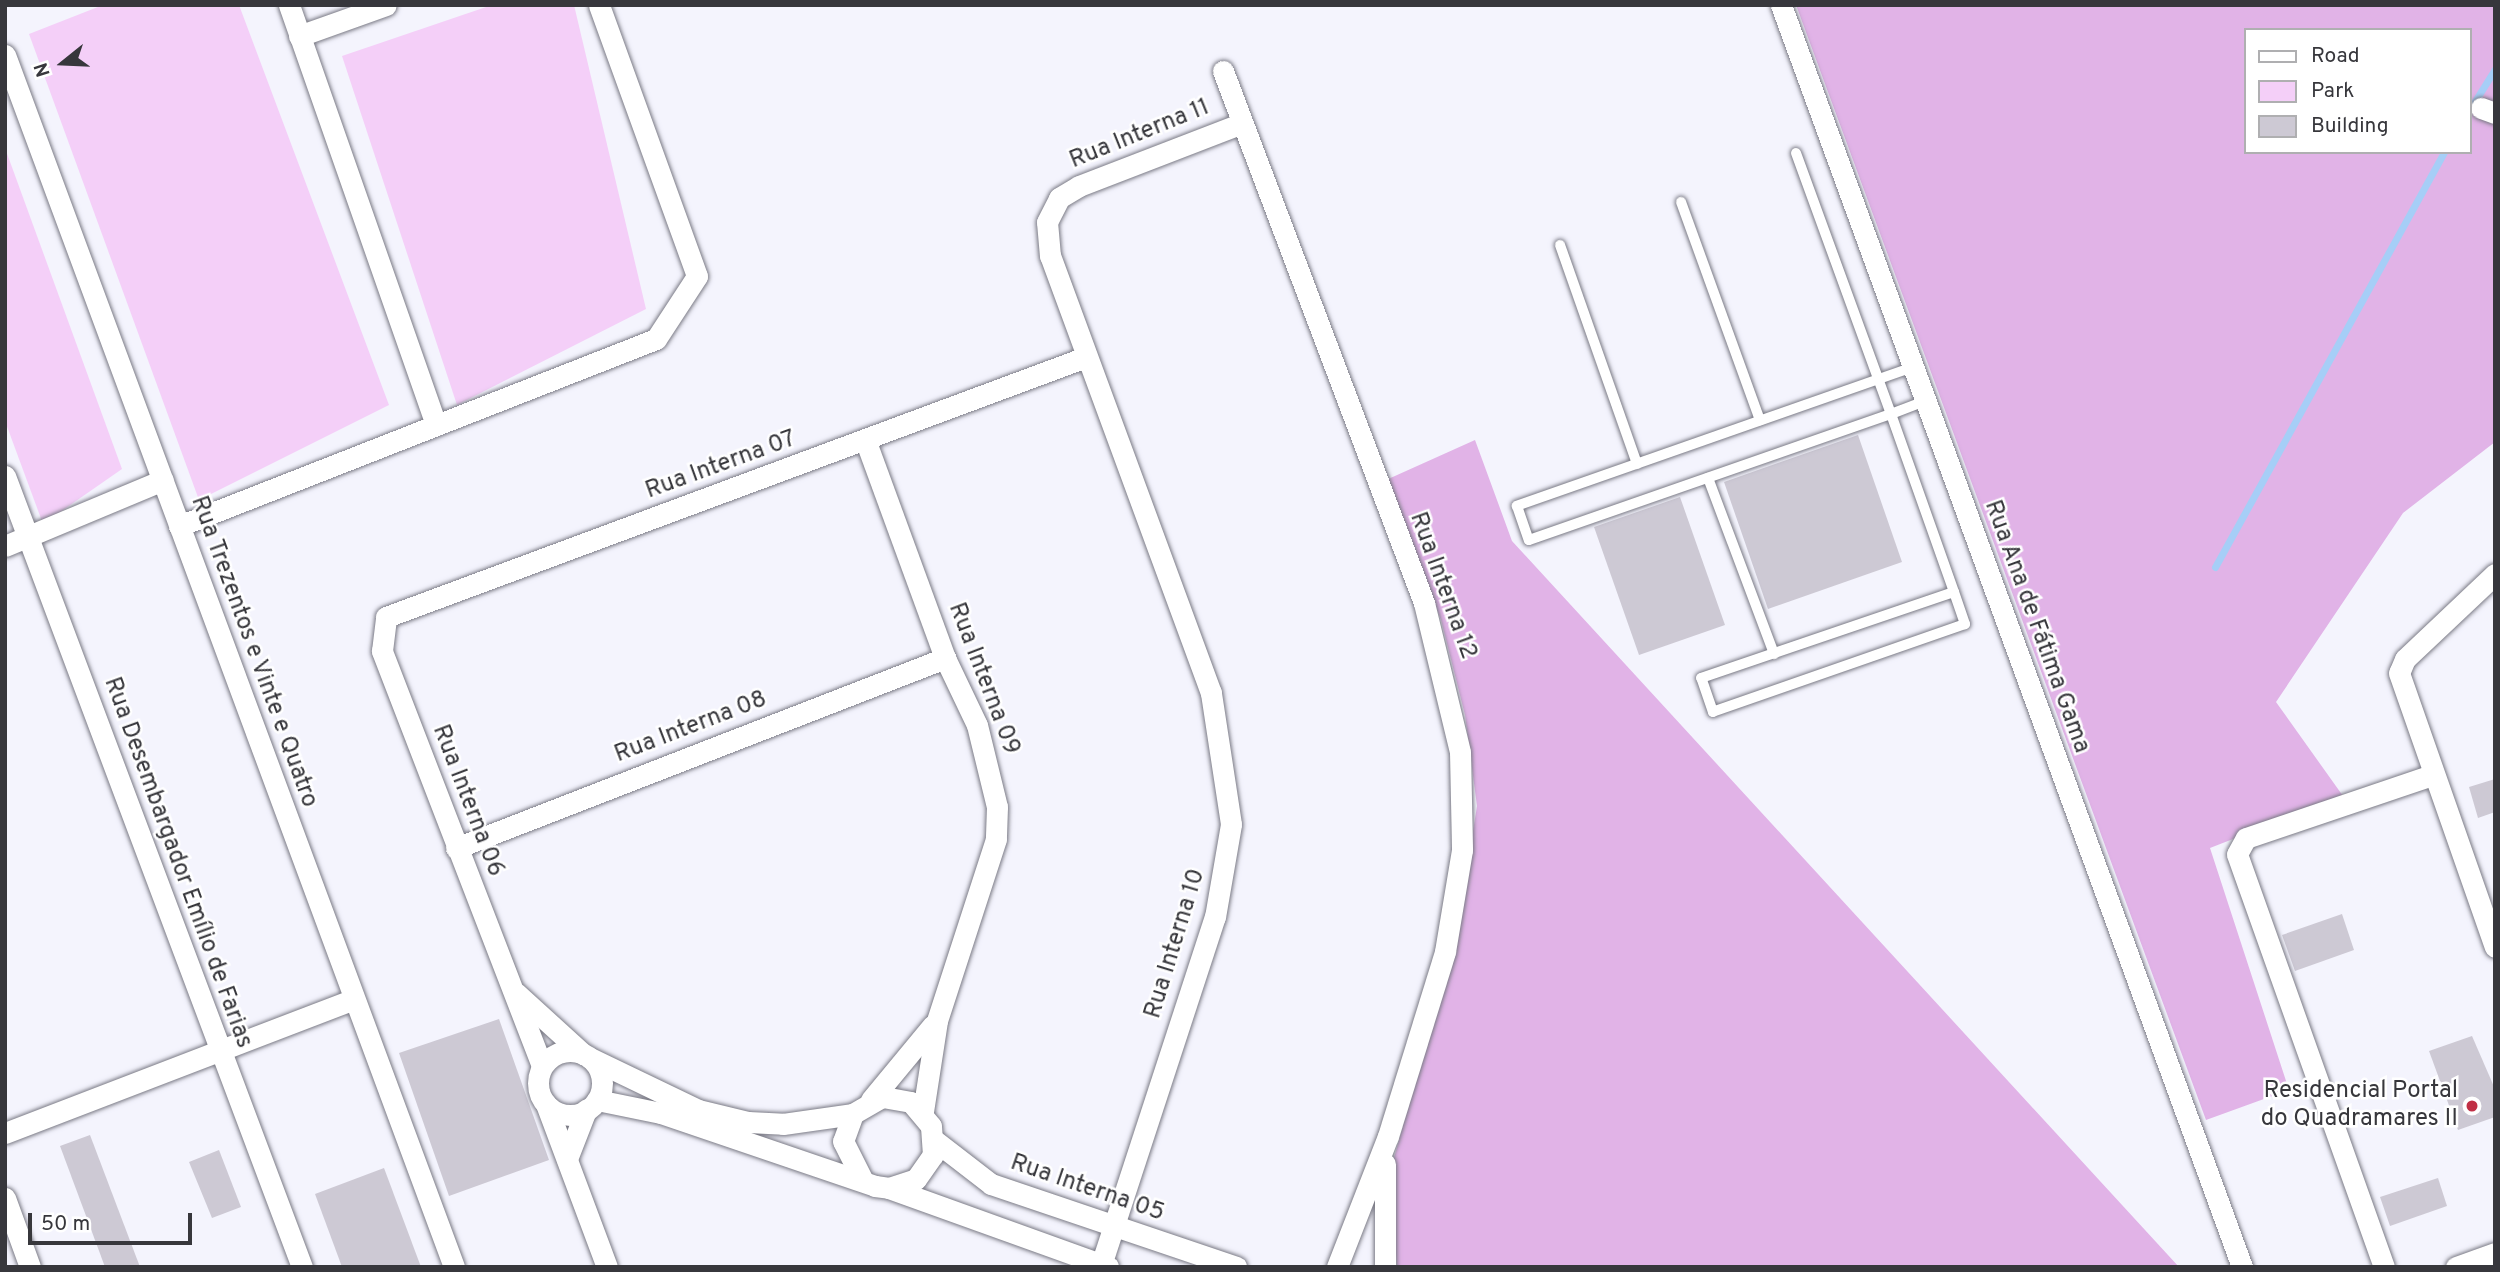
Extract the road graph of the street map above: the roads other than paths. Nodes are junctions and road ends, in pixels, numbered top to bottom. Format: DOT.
graph roads {
  1 [pos="289,5"];
  2 [pos="386,5"];
  3 [pos="599,5"];
  4 [pos="1781,5"];
  5 [pos="299,36"];
  6 [pos="5,55"];
  7 [pos="1223,71"];
  8 [pos="1242,123"];
  9 [pos="1796,152"];
  10 [pos="1681,202"];
  11 [pos="1560,245"];
  12 [pos="1086,357"];
  13 [pos="1913,367"];
  14 [pos="1879,379"];
  15 [pos="1925,401"];
  16 [pos="1891,414"];
  17 [pos="1760,420"];
  18 [pos="436,425"];
  19 [pos="866,442"];
  20 [pos="1637,464"];
  21 [pos="5,476"];
  22 [pos="1708,478"];
  23 [pos="163,480"];
  24 [pos="179,526"];
  25 [pos="27,537"];
  26 [pos="5,546"];
  27 [pos="2495,574"];
  28 [pos="1954,592"];
  29 [pos="380,629"];
  30 [pos="1774,654"];
  31 [pos="945,658"];
  32 [pos="2432,775"];
  33 [pos="456,848"];
  34 [pos="2495,947"];
  35 [pos="512,990"];
  36 [pos="352,1000"];
  37 [pos="937,1021"];
  38 [pos="219,1053"];
  39 [pos="587,1056"];
  40 [pos="542,1066"];
  41 [pos="871,1100"];
  42 [pos="546,1104"];
  43 [pos="592,1105"];
  44 [pos="923,1111"];
  45 [pos="853,1114"];
  46 [pos="5,1133"];
  47 [pos="1388,1136"];
  48 [pos="934,1140"];
  49 [pos="567,1159"];
  50 [pos="862,1179"];
  51 [pos="889,1188"];
  52 [pos="5,1198"];
  53 [pos="1113,1226"];
  54 [pos="2495,1253"];
  55 [pos="1105,1266"];
  56 [pos="30,1267"];
  57 [pos="302,1267"];
  58 [pos="454,1267"];
  59 [pos="607,1267"];
  60 [pos="1236,1267"];
  61 [pos="1337,1267"];
  62 [pos="1385,1267"];
  63 [pos="2242,1267"];
  64 [pos="2384,1267"];
  65 [pos="2456,1267"];
  1 -- 5 [label="street"];
  2 -- 5 [label="street"];
  3 -- 18 [label="street"];
  4 -- 13 [label="street, Rua Ana de Fátima Gama"];
  5 -- 18 [label="street"];
  6 -- 23 [label="street, Rua Trezentos e Vinte e Quatro"];
  7 -- 8 [label="street, Rua Interna 12"];
  8 -- 12 [label="street, Rua Interna 11"];
  8 -- 47 [label="street, Rua Interna 12"];
  9 -- 14 [label="lane"];
  10 -- 17 [label="lane"];
  11 -- 20 [label="lane"];
  12 -- 19 [label="street, Rua Interna 07"];
  12 -- 53 [label="street, Rua Interna 10"];
  13 -- 14 [label="lane"];
  13 -- 15 [label="street, Rua Ana de Fátima Gama"];
  14 -- 16 [label="lane"];
  14 -- 17 [label="lane"];
  15 -- 16 [label="lane"];
  15 -- 63 [label="street, Rua Ana de Fátima Gama"];
  16 -- 22 [label="lane"];
  16 -- 28 [label="lane"];
  17 -- 20 [label="lane"];
  18 -- 24 [label="street"];
  19 -- 29 [label="street, Rua Interna 07"];
  19 -- 31 [label="street, Rua Interna 09"];
  20 -- 22 [label="lane"];
  21 -- 25 [label="street, Rua Desembargador Emílio de Farias"];
  22 -- 30 [label="lane"];
  23 -- 24 [label="street, Rua Trezentos e Vinte e Quatro"];
  23 -- 25 [label="street"];
  24 -- 36 [label="street, Rua Trezentos e Vinte e Quatro"];
  25 -- 26 [label="street"];
  25 -- 38 [label="street, Rua Desembargador Emílio de Farias"];
  27 -- 32 [label="street"];
  28 -- 30 [label="lane"];
  28 -- 30 [label="lane"];
  29 -- 33 [label="street, Rua Interna 06"];
  31 -- 33 [label="street, Rua Interna 08"];
  31 -- 37 [label="street, Rua Interna 09"];
  32 -- 34 [label="street"];
  32 -- 64 [label="street"];
  33 -- 35 [label="street, Rua Interna 06"];
  35 -- 39 [label="street, Rua Interna 06"];
  35 -- 40 [label="street, Rua Interna 06"];
  36 -- 38 [label="street"];
  36 -- 58 [label="street, Rua Trezentos e Vinte e Quatro"];
  37 -- 41 [label="street, Rua Interna 09"];
  37 -- 44 [label="street, Rua Interna 09"];
  38 -- 46 [label="street"];
  38 -- 57 [label="street, Rua Desembargador Emílio de Farias"];
  39 -- 40 [label="street"];
  39 -- 43 [label="street"];
  39 -- 45 [label="street"];
  40 -- 42 [label="street"];
  41 -- 44 [label="street"];
  41 -- 45 [label="street"];
  42 -- 43 [label="street"];
  42 -- 49 [label="street"];
  43 -- 49 [label="street"];
  43 -- 50 [label="street"];
  44 -- 48 [label="street"];
  45 -- 50 [label="street"];
  47 -- 61 [label="street, Rua Interna 12"];
  47 -- 62 [label="street, Rua Interna 12"];
  48 -- 51 [label="street"];
  48 -- 53 [label="street, Rua Interna 05"];
  49 -- 59 [label="street"];
  50 -- 51 [label="street"];
  51 -- 55 [label="street"];
  52 -- 56 [label="street"];
  53 -- 55 [label="street, Rua Interna 10"];
  53 -- 60 [label="street, Rua Interna 05"];
  54 -- 65 [label="street"];
}
